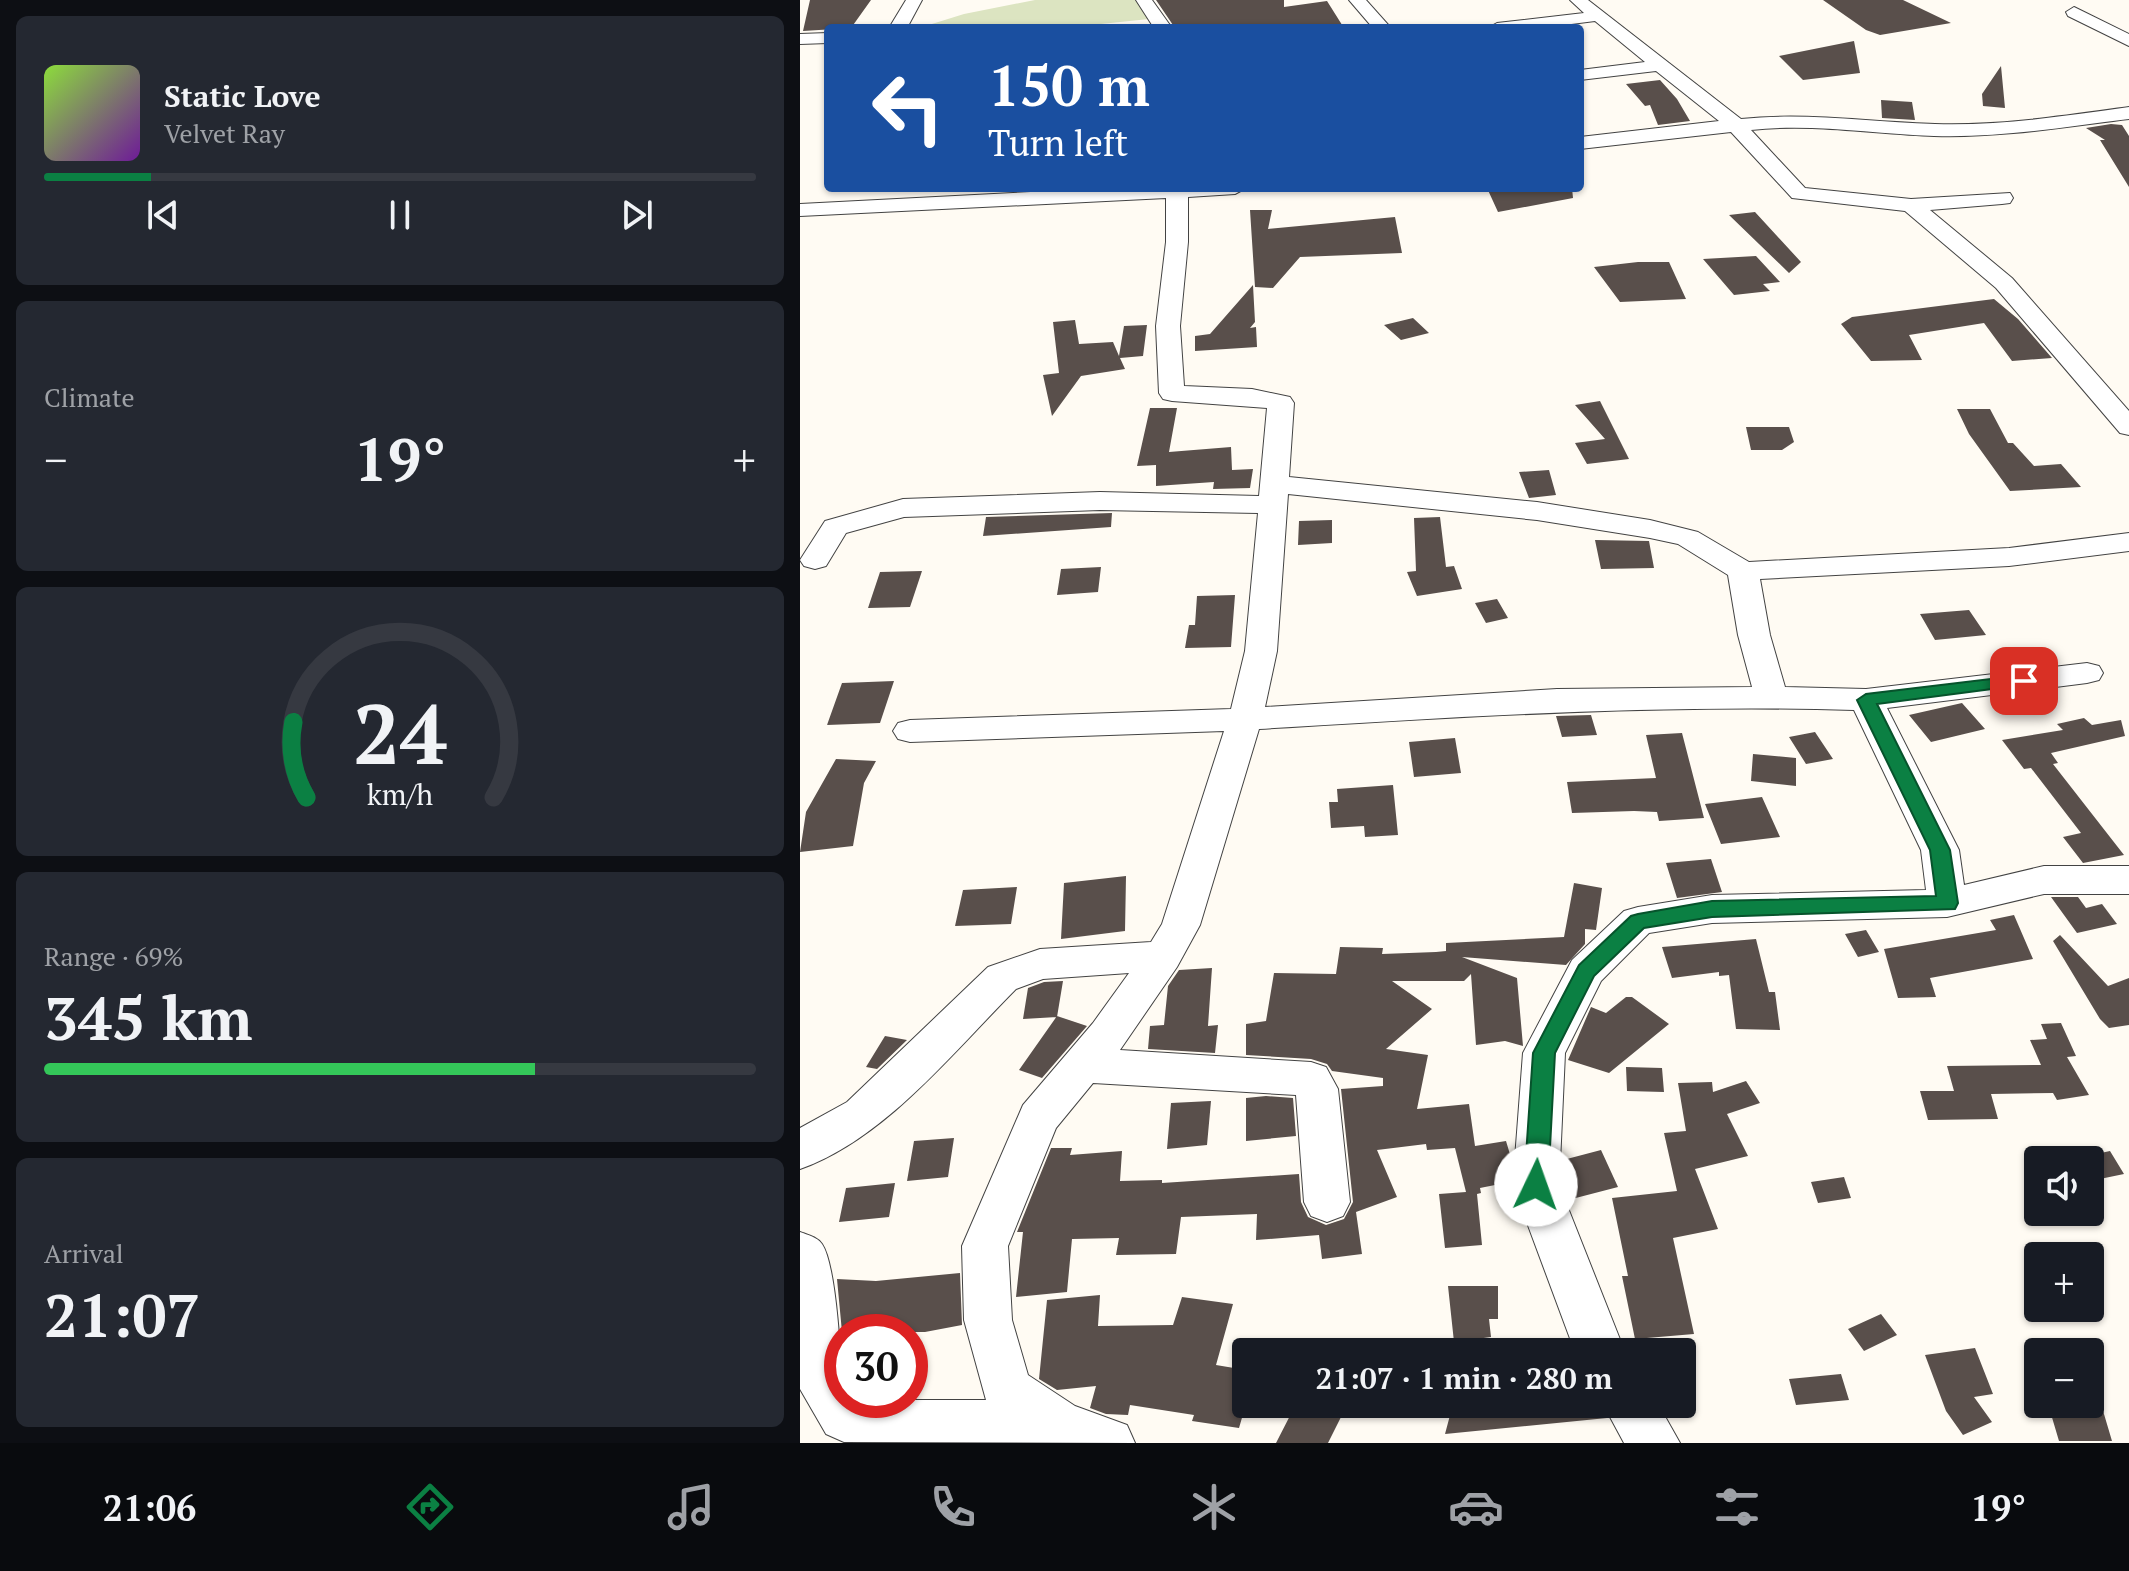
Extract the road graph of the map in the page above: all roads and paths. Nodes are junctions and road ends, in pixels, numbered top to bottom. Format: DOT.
graph roads {
  1 [pos="914,0"];
  2 [pos="1144,0"];
  3 [pos="1357,0"];
  4 [pos="1578,0"];
  5 [pos="2074,12"];
  6 [pos="1598,16"];
  7 [pos="900,24"];
  8 [pos="1160,24"];
  9 [pos="1378,24"];
  10 [pos="1531,24"];
  11 [pos="824,38"];
  12 [pos="2127,38"];
  13 [pos="800,39"];
  14 [pos="1661,65"];
  15 [pos="1584,75"];
  16 [pos="2129,113"];
  17 [pos="1736,125"];
  18 [pos="1584,143"];
  19 [pos="1139,192"];
  20 [pos="1177,192"];
  21 [pos="2002,198"];
  22 [pos="1911,205"];
  23 [pos="800,210"];
  24 [pos="2119,400"];
  25 [pos="2129,427"];
  26 [pos="1273,495"];
  27 [pos="2129,542"];
  28 [pos="815,560"];
  29 [pos="1743,571"];
  30 [pos="2087,673"];
  31 [pos="1771,697"];
  32 [pos="1866,700"];
  33 [pos="1245,719"];
  34 [pos="910,731"];
  35 [pos="2129,880"];
  36 [pos="1947,903"];
  37 [pos="1163,956"];
  38 [pos="1083,1065"];
  39 [pos="800,1150"];
  40 [pos="1327,1202"];
  41 [pos="800,1253"];
  42 [pos="1595,1338"];
  43 [pos="1637,1418"];
  44 [pos="1060,1426"];
  45 [pos="1109,1443"];
  46 [pos="1654,1443"];
  1 -- 7 [label="street"];
  2 -- 8 [label="street"];
  3 -- 9 [label="street"];
  4 -- 6 [label="street"];
  5 -- 12 [label="street"];
  6 -- 10 [label="street"];
  6 -- 14 [label="street"];
  11 -- 13 [label="street"];
  14 -- 15 [label="street"];
  14 -- 17 [label="street"];
  16 -- 17 [label="street"];
  17 -- 18 [label="street"];
  17 -- 22 [label="street"];
  19 -- 23 [label="street"];
  20 -- 26 [label="street"];
  21 -- 22 [label="street"];
  22 -- 24 [label="street"];
  24 -- 25 [label="street"];
  26 -- 28 [label="street"];
  26 -- 29 [label="street"];
  26 -- 33 [label="street"];
  27 -- 29 [label="street"];
  29 -- 31 [label="street"];
  30 -- 32 [label="street"];
  31 -- 32 [label="street"];
  31 -- 33 [label="street"];
  32 -- 36 [label="street"];
  33 -- 34 [label="street"];
  33 -- 37 [label="street"];
  35 -- 36 [label="street"];
  36 -- 42 [label="street"];
  37 -- 38 [label="street"];
  37 -- 39 [label="street"];
  38 -- 40 [label="street"];
  38 -- 44 [label="street"];
  41 -- 44 [label="street"];
  43 -- 46 [label="street"];
  44 -- 45 [label="street"];
}
